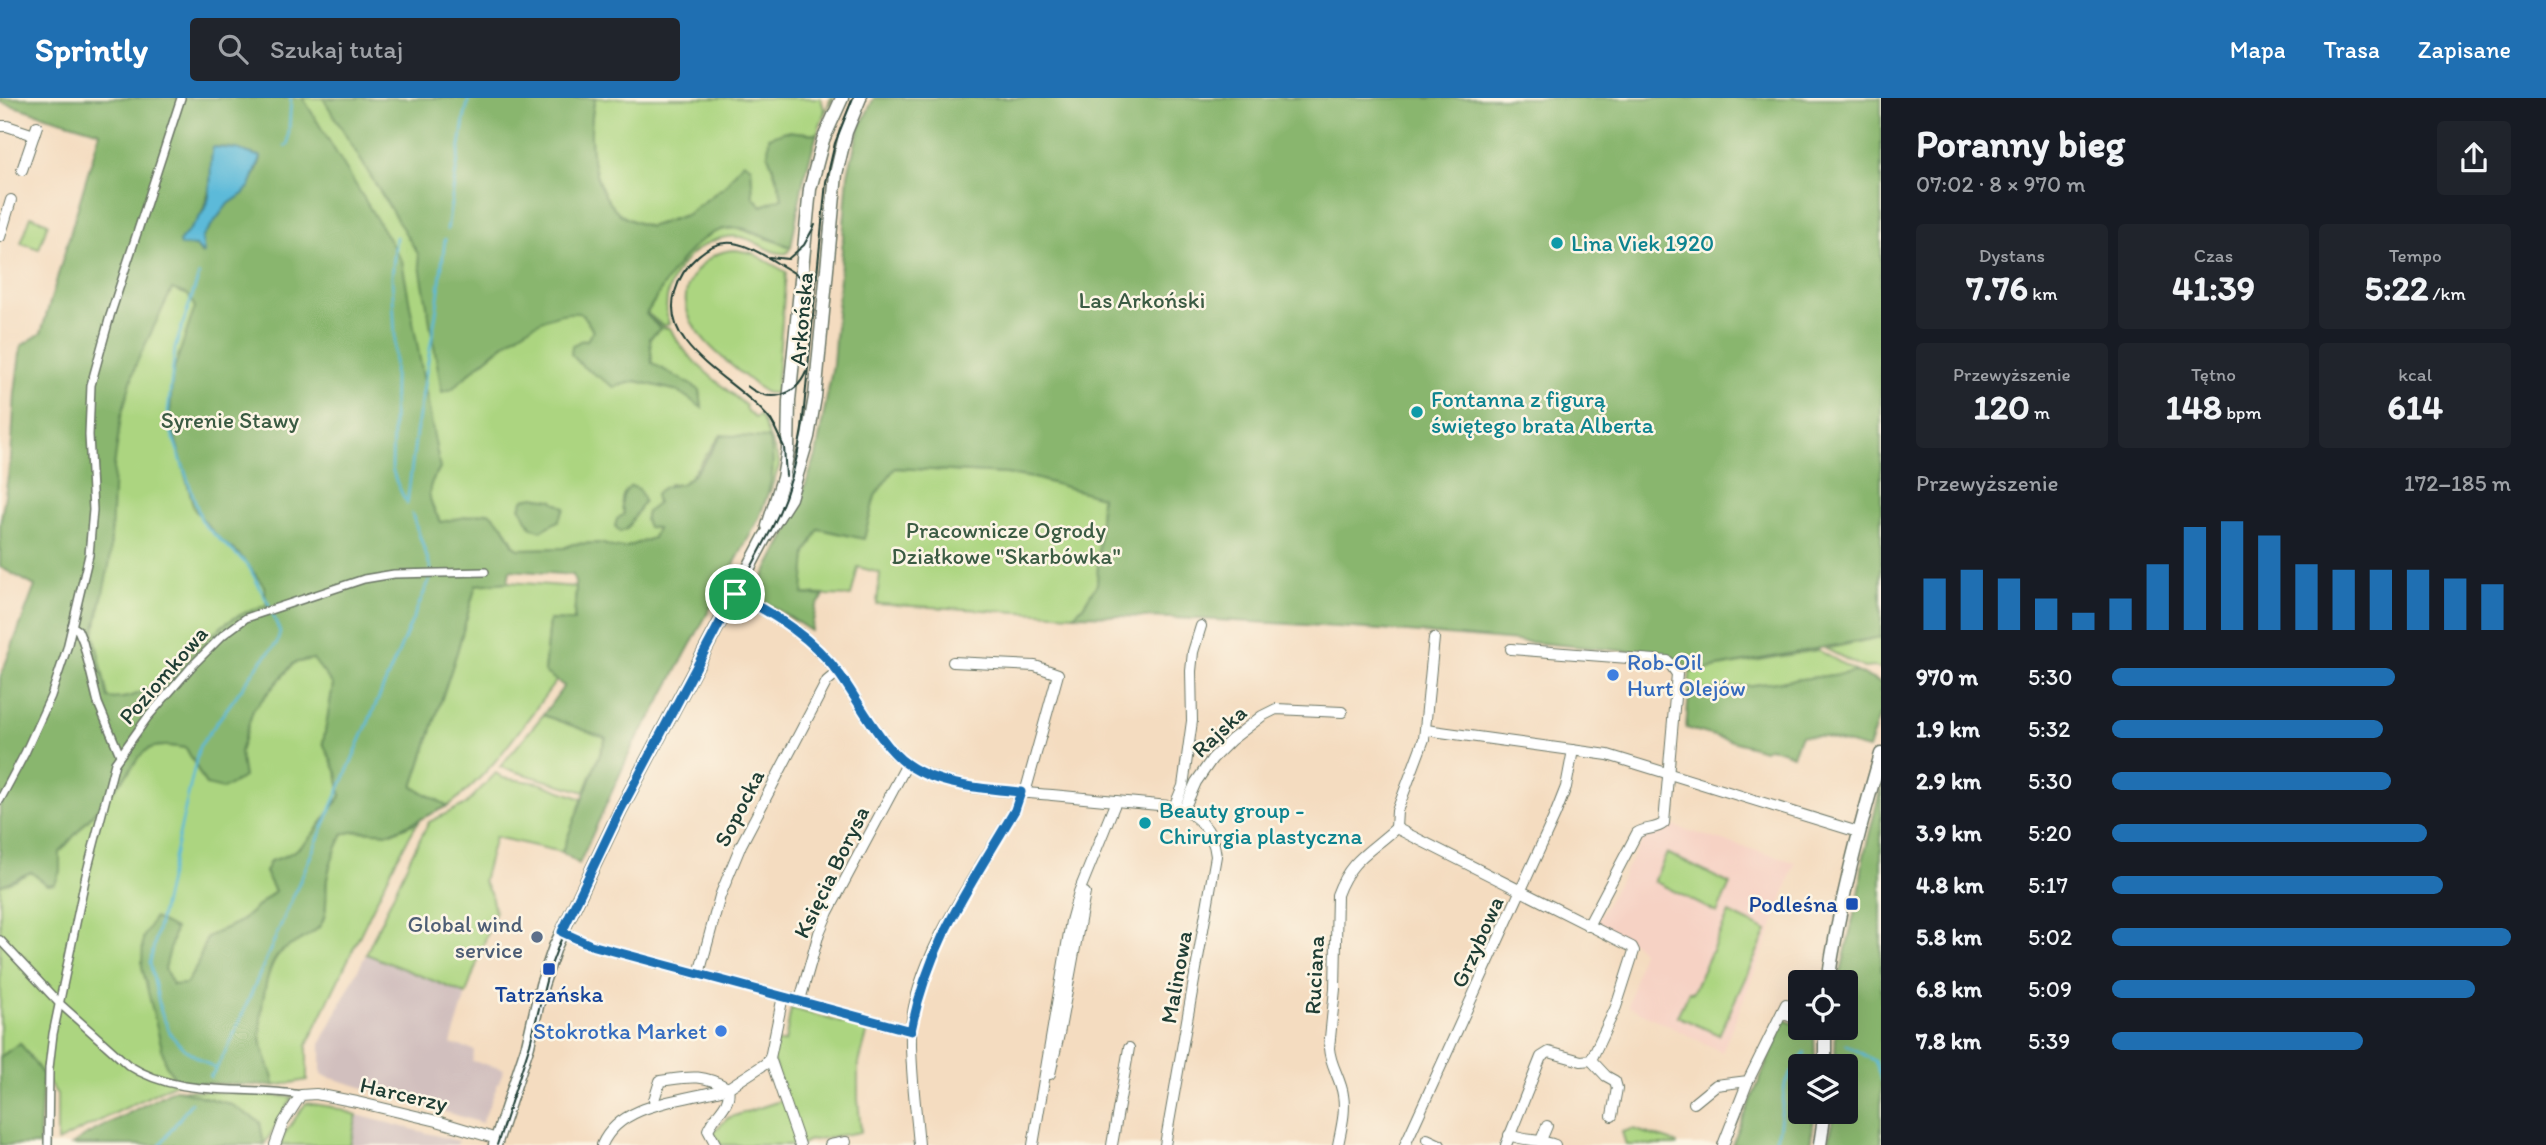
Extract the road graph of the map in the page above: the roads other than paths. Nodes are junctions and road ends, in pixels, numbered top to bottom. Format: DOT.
graph roads {
  1 [pos="181,98"];
  2 [pos="842,98"];
  3 [pos="860,98"];
  4 [pos="0,126"];
  5 [pos="22,170"];
  6 [pos="11,200"];
  7 [pos="0,236"];
  8 [pos="765,537"];
  9 [pos="485,572"];
  10 [pos="735,594"];
  11 [pos="1201,625"];
  12 [pos="72,626"];
  13 [pos="1434,638"];
  14 [pos="1511,649"];
  15 [pos="953,662"];
  16 [pos="838,673"];
  17 [pos="1342,712"];
  18 [pos="1426,730"];
  19 [pos="1573,750"];
  20 [pos="1881,754"];
  21 [pos="120,755"];
  22 [pos="907,764"];
  23 [pos="1670,774"];
  24 [pos="1023,792"];
  25 [pos="0,800"];
  26 [pos="1116,801"];
  27 [pos="1179,808"];
  28 [pos="1396,828"];
  29 [pos="1858,832"];
  30 [pos="1520,892"];
  31 [pos="1588,926"];
  32 [pos="562,932"];
  33 [pos="0,940"];
  34 [pos="1830,970"];
  35 [pos="699,974"];
  36 [pos="783,996"];
  37 [pos="800,1000"];
  38 [pos="58,1002"];
  39 [pos="1788,1012"];
  40 [pos="911,1031"];
  41 [pos="1129,1048"];
  42 [pos="770,1058"];
  43 [pos="1591,1060"];
  44 [pos="1748,1081"];
  45 [pos="728,1088"];
  46 [pos="301,1095"];
  47 [pos="1694,1103"];
  48 [pos="656,1105"];
  49 [pos="1612,1116"];
  50 [pos="1823,1124"];
  51 [pos="1547,1126"];
  52 [pos="1427,1139"];
  53 [pos="1508,1140"];
  54 [pos="1541,1140"];
  55 [pos="496,1142"];
  56 [pos="846,1142"];
  57 [pos="48,1145"];
  58 [pos="275,1145"];
  59 [pos="602,1145"];
  60 [pos="716,1145"];
  61 [pos="800,1145"];
  62 [pos="830,1145"];
  63 [pos="919,1145"];
  64 [pos="1033,1145"];
  65 [pos="1112,1145"];
  66 [pos="1166,1145"];
  67 [pos="1338,1145"];
  68 [pos="1405,1145"];
  69 [pos="1440,1145"];
  70 [pos="1555,1145"];
  71 [pos="1723,1145"];
  72 [pos="1820,1145"];
  1 -- 12 [label="street"];
  2 -- 8 [label="street, Arkońska"];
  3 -- 8 [label="street, Arkońska"];
  4 -- 5 [label="street"];
  6 -- 7 [label="street"];
  8 -- 10 [label="street, Arkońska"];
  9 -- 21 [label="street, Poziomkowa"];
  10 -- 16 [label="street"];
  10 -- 32 [label="street, Arkońska"];
  11 -- 27 [label="street, Rajska"];
  12 -- 21 [label="street"];
  12 -- 25 [label="street"];
  13 -- 18 [label="street"];
  14 -- 23 [label="street"];
  15 -- 24 [label="street"];
  16 -- 22 [label="street"];
  16 -- 35 [label="street, Sopocka"];
  17 -- 27 [label="street, Rajska"];
  18 -- 19 [label="street"];
  18 -- 28 [label="street"];
  19 -- 23 [label="street"];
  19 -- 30 [label="street, Grzybowa"];
  20 -- 29 [label="street"];
  21 -- 38 [label="street, Poziomkowa"];
  22 -- 24 [label="street"];
  22 -- 37 [label="street, Księcia Borysa"];
  23 -- 29 [label="street"];
  23 -- 31 [label="street"];
  24 -- 26 [label="street"];
  24 -- 40 [label="street"];
  26 -- 27 [label="street"];
  26 -- 64 [label="street"];
  27 -- 66 [label="street, Malinowa"];
  28 -- 30 [label="street"];
  28 -- 67 [label="street, Ruciana"];
  29 -- 34 [label="street"];
  30 -- 31 [label="street"];
  30 -- 68 [label="street, Grzybowa"];
  31 -- 43 [label="street"];
  32 -- 35 [label="street"];
  32 -- 55 [label="street, Arkońska"];
  33 -- 38 [label="street"];
  35 -- 36 [label="street"];
  36 -- 37 [label="street"];
  36 -- 42 [label="street"];
  37 -- 40 [label="street"];
  38 -- 46 [label="street"];
  38 -- 57 [label="street, Poziomkowa"];
  39 -- 44 [label="street"];
  40 -- 63 [label="street"];
  41 -- 65 [label="street"];
  42 -- 45 [label="street"];
  42 -- 61 [label="street"];
  43 -- 49 [label="street"];
  43 -- 53 [label="street"];
  44 -- 47 [label="street"];
  44 -- 71 [label="street"];
  45 -- 48 [label="street"];
  45 -- 48 [label="street"];
  45 -- 60 [label="street"];
  46 -- 55 [label="street, Harcerzy"];
  46 -- 58 [label="street"];
  48 -- 59 [label="street"];
  50 -- 72 [label="street"];
  51 -- 54 [label="street"];
  52 -- 69 [label="street"];
  53 -- 54 [label="street"];
  54 -- 70 [label="street"];
  56 -- 62 [label="street"];
}
